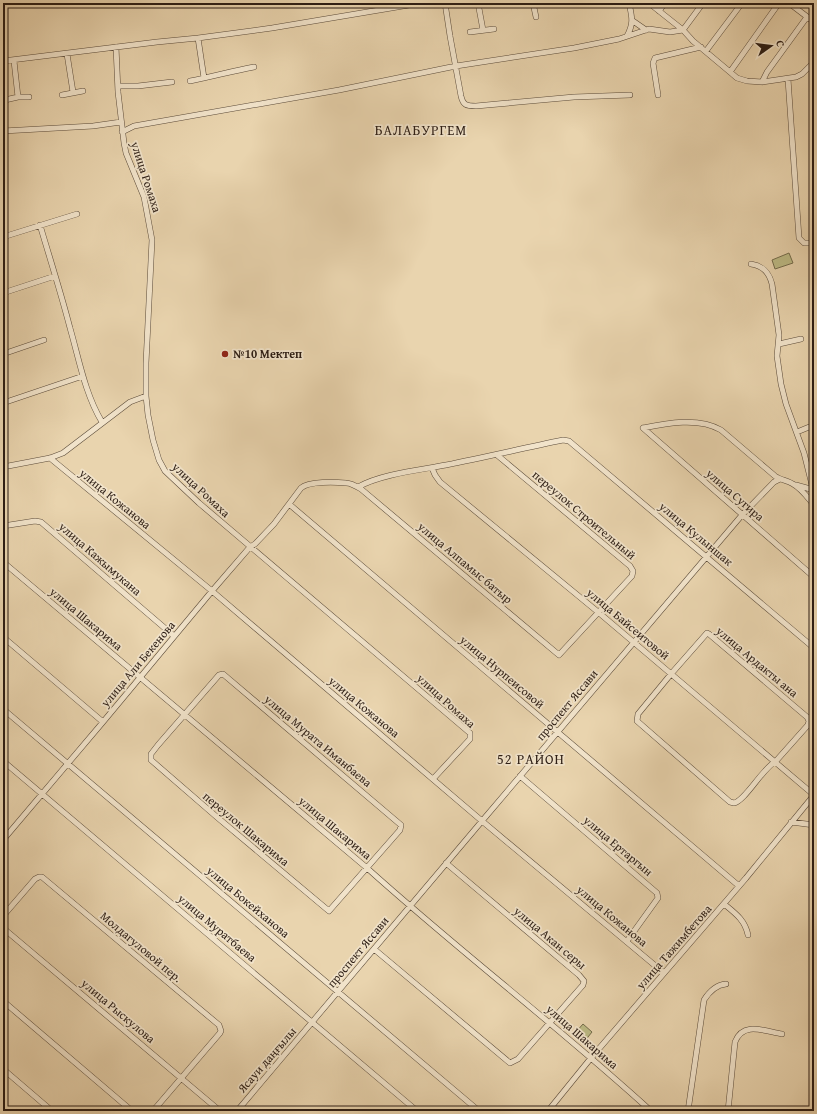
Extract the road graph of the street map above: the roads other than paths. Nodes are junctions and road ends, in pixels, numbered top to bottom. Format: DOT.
graph roads {
  1 [pos="421,3"];
  2 [pos="445,3"];
  3 [pos="478,3"];
  4 [pos="533,3"];
  5 [pos="629,3"];
  6 [pos="649,3"];
  7 [pos="665,3"];
  8 [pos="703,3"];
  9 [pos="742,3"];
  10 [pos="779,3"];
  11 [pos="789,3"];
  12 [pos="659,11"];
  13 [pos="536,17"];
  14 [pos="807,17"];
  15 [pos="633,21"];
  16 [pos="814,22"];
  17 [pos="494,29"];
  18 [pos="482,30"];
  19 [pos="646,30"];
  20 [pos="683,30"];
  21 [pos="470,32"];
  22 [pos="627,36"];
  23 [pos="198,38"];
  24 [pos="116,47"];
  25 [pos="701,47"];
  26 [pos="706,51"];
  27 [pos="67,54"];
  28 [pos="14,61"];
  29 [pos="3,62"];
  30 [pos="814,62"];
  31 [pos="456,66"];
  32 [pos="254,68"];
  33 [pos="730,72"];
  34 [pos="204,78"];
  35 [pos="788,79"];
  36 [pos="190,81"];
  37 [pos="172,82"];
  38 [pos="762,82"];
  39 [pos="118,86"];
  40 [pos="83,91"];
  41 [pos="73,92"];
  42 [pos="62,95"];
  43 [pos="630,95"];
  44 [pos="658,95"];
  45 [pos="18,97"];
  46 [pos="29,97"];
  47 [pos="5,100"];
  48 [pos="121,122"];
  49 [pos="3,131"];
  50 [pos="122,132"];
  51 [pos="77,214"];
  52 [pos="40,225"];
  53 [pos="3,237"];
  54 [pos="814,242"];
  55 [pos="751,264"];
  56 [pos="55,276"];
  57 [pos="3,293"];
  58 [pos="801,339"];
  59 [pos="44,340"];
  60 [pos="779,344"];
  61 [pos="3,354"];
  62 [pos="83,376"];
  63 [pos="146,396"];
  64 [pos="3,403"];
  65 [pos="102,422"];
  66 [pos="814,425"];
  67 [pos="797,432"];
  68 [pos="497,455"];
  69 [pos="50,458"];
  70 [pos="3,467"];
  71 [pos="432,468"];
  72 [pos="780,480"];
  73 [pos="795,485"];
  74 [pos="358,487"];
  75 [pos="813,489"];
  76 [pos="289,504"];
  77 [pos="814,505"];
  78 [pos="742,515"];
  79 [pos="3,526"];
  80 [pos="250,547"];
  81 [pos="707,556"];
  82 [pos="3,562"];
  83 [pos="814,577"];
  84 [pos="212,591"];
  85 [pos="598,612"];
  86 [pos="174,636"];
  87 [pos="3,637"];
  88 [pos="634,643"];
  89 [pos="814,648"];
  90 [pos="671,674"];
  91 [pos="139,677"];
  92 [pos="3,710"];
  93 [pos="185,715"];
  94 [pos="103,722"];
  95 [pos="558,732"];
  96 [pos="3,761"];
  97 [pos="775,762"];
  98 [pos="68,764"];
  99 [pos="520,776"];
  100 [pos="433,779"];
  101 [pos="42,793"];
  102 [pos="814,795"];
  103 [pos="482,821"];
  104 [pos="791,822"];
  105 [pos="814,825"];
  106 [pos="3,840"];
  107 [pos="446,863"];
  108 [pos="367,868"];
  109 [pos="739,886"];
  110 [pos="724,904"];
  111 [pos="409,906"];
  112 [pos="3,916"];
  113 [pos="3,928"];
  114 [pos="748,935"];
  115 [pos="627,941"];
  116 [pos="374,949"];
  117 [pos="664,973"];
  118 [pos="726,984"];
  119 [pos="338,991"];
  120 [pos="3,1001"];
  121 [pos="313,1022"];
  122 [pos="550,1022"];
  123 [pos="782,1034"];
  124 [pos="591,1058"];
  125 [pos="3,1069"];
  126 [pos="181,1077"];
  127 [pos="52,1111"];
  128 [pos="132,1111"];
  129 [pos="153,1111"];
  130 [pos="220,1111"];
  131 [pos="237,1111"];
  132 [pos="417,1111"];
  133 [pos="479,1111"];
  134 [pos="548,1111"];
  135 [pos="651,1111"];
  136 [pos="688,1111"];
  137 [pos="728,1111"];
  1 -- 23 [label="street"];
  2 -- 31 [label="street"];
  3 -- 18 [label="street"];
  4 -- 13 [label="street"];
  5 -- 15 [label="street"];
  6 -- 12 [label="street"];
  7 -- 12 [label="street"];
  8 -- 20 [label="street"];
  9 -- 26 [label="street"];
  10 -- 33 [label="street"];
  11 -- 14 [label="street"];
  12 -- 20 [label="street"];
  14 -- 16 [label="street"];
  14 -- 38 [label="street"];
  15 -- 19 [label="street"];
  15 -- 22 [label="street"];
  17 -- 18 [label="street"];
  18 -- 21 [label="street"];
  19 -- 20 [label="street"];
  19 -- 22 [label="street"];
  20 -- 25 [label="street"];
  22 -- 31 [label="street"];
  23 -- 24 [label="street"];
  23 -- 34 [label="street"];
  24 -- 27 [label="street"];
  24 -- 39 [label="street, улица Ромаха"];
  25 -- 26 [label="street"];
  25 -- 44 [label="street"];
  26 -- 33 [label="street"];
  27 -- 28 [label="street"];
  27 -- 41 [label="street"];
  28 -- 29 [label="street"];
  28 -- 45 [label="street"];
  30 -- 35 [label="street"];
  31 -- 43 [label="street"];
  31 -- 50 [label="street"];
  32 -- 34 [label="street"];
  33 -- 38 [label="street"];
  34 -- 36 [label="street"];
  35 -- 38 [label="street"];
  35 -- 54 [label="street"];
  37 -- 39 [label="street"];
  39 -- 48 [label="street, улица Ромаха"];
  40 -- 41 [label="street"];
  41 -- 42 [label="street"];
  45 -- 46 [label="street"];
  45 -- 47 [label="street"];
  48 -- 49 [label="street"];
  48 -- 50 [label="street, улица Ромаха"];
  50 -- 63 [label="street, улица Ромаха"];
  51 -- 52 [label="street"];
  52 -- 53 [label="street"];
  52 -- 56 [label="street"];
  55 -- 60 [label="street"];
  56 -- 57 [label="street"];
  56 -- 62 [label="street"];
  58 -- 60 [label="street"];
  59 -- 61 [label="street"];
  60 -- 67 [label="street"];
  62 -- 64 [label="street"];
  62 -- 65 [label="street"];
  63 -- 65 [label="street"];
  63 -- 80 [label="street, улица Ромаха"];
  65 -- 69 [label="street"];
  66 -- 67 [label="street"];
  67 -- 75 [label="street"];
  68 -- 71 [label="street"];
  68 -- 81 [label="street, улица Кулыншак"];
  68 -- 85 [label="street, переулок Строительный"];
  69 -- 70 [label="street"];
  69 -- 84 [label="street, улица Кожанова"];
  71 -- 74 [label="street"];
  71 -- 85 [label="street, улица Байсеитовой"];
  72 -- 73 [label="street"];
  72 -- 78 [label="street, проспект Яссави"];
  72 -- 78 [label="street, улица Сугира"];
  73 -- 75 [label="street"];
  73 -- 77 [label="street"];
  74 -- 76 [label="street, улица Али Бекенова"];
  74 -- 85 [label="street, улица Алпамыс батыр"];
  76 -- 80 [label="street, улица Али Бекенова"];
  76 -- 95 [label="street, улица Нурпеисовой"];
  78 -- 81 [label="street, проспект Яссави"];
  78 -- 83 [label="street, улица Сугира"];
  79 -- 86 [label="street, улица Кажымукана"];
  80 -- 84 [label="street, улица Али Бекенова"];
  80 -- 100 [label="street, улица Ромаха"];
  81 -- 88 [label="street, проспект Яссави"];
  81 -- 89 [label="street, улица Кулыншак"];
  82 -- 91 [label="street, улица Шакарима"];
  84 -- 86 [label="street, улица Али Бекенова"];
  84 -- 100 [label="street, улица Кожанова"];
  85 -- 88 [label="street, улица Байсеитовой"];
  86 -- 91 [label="street, улица Али Бекенова"];
  87 -- 94 [label="street"];
  88 -- 90 [label="street, улица Байсеитовой"];
  88 -- 95 [label="street, проспект Яссави"];
  90 -- 97 [label="street, улица Байсеитовой"];
  90 -- 97 [label="street, улица Ардакты ана"];
  90 -- 97 [label="street, улица Ардакты ана"];
  91 -- 93 [label="street, улица Шакарима"];
  91 -- 94 [label="street, улица Али Бекенова"];
  92 -- 98 [label="street, улица Бокейханова"];
  93 -- 108 [label="street, улица Шакарима"];
  93 -- 108 [label="street, улица Мурата Иманбаева"];
  93 -- 108 [label="street, переулок Шакарима"];
  94 -- 98 [label="street, улица Али Бекенова"];
  95 -- 99 [label="street, проспект Яссави"];
  95 -- 109 [label="street, улица Нурпеисовой"];
  96 -- 101 [label="street, улица Муратбаева"];
  97 -- 102 [label="street, улица Байсеитовой"];
  98 -- 101 [label="street, улица Али Бекенова"];
  98 -- 119 [label="street, улица Бокейханова"];
  99 -- 103 [label="street, проспект Яссави"];
  99 -- 115 [label="street, улица Ертаргын"];
  100 -- 103 [label="street, улица Кожанова"];
  101 -- 106 [label="street, улица Али Бекенова"];
  101 -- 121 [label="street, улица Муратбаева"];
  102 -- 104 [label="street, улица Тажимбетова"];
  103 -- 107 [label="street, проспект Яссави"];
  103 -- 115 [label="street, улица Кожанова"];
  104 -- 105 [label="street"];
  104 -- 109 [label="street, улица Тажимбетова"];
  107 -- 111 [label="street, проспект Яссави"];
  107 -- 122 [label="street, улица Акан серы"];
  108 -- 111 [label="street, улица Шакарима"];
  109 -- 110 [label="street, улица Тажимбетова"];
  110 -- 114 [label="street"];
  110 -- 117 [label="street, улица Тажимбетова"];
  111 -- 116 [label="street, проспект Яссави"];
  111 -- 122 [label="street, улица Шакарима"];
  112 -- 126 [label="street, Молдагуловой пер."];
  113 -- 126 [label="street, улица Рыскулова"];
  115 -- 117 [label="street, улица Кожанова"];
  116 -- 119 [label="street, проспект Яссави"];
  116 -- 122 [label="street, улица Акан серы"];
  117 -- 124 [label="street, улица Тажимбетова"];
  118 -- 136 [label="street"];
  119 -- 121 [label="street, проспект Яссави"];
  119 -- 133 [label="street, улица Бокейханова"];
  120 -- 128 [label="street"];
  121 -- 131 [label="street, Ясауи даңғылы"];
  121 -- 132 [label="street, улица Муратбаева"];
  122 -- 124 [label="street, улица Шакарима"];
  123 -- 137 [label="street"];
  124 -- 134 [label="street, улица Тажимбетова"];
  124 -- 135 [label="street, улица Шакарима"];
  125 -- 127 [label="street"];
  126 -- 129 [label="street, Молдагуловой пер."];
  126 -- 130 [label="street, улица Рыскулова"];
}
